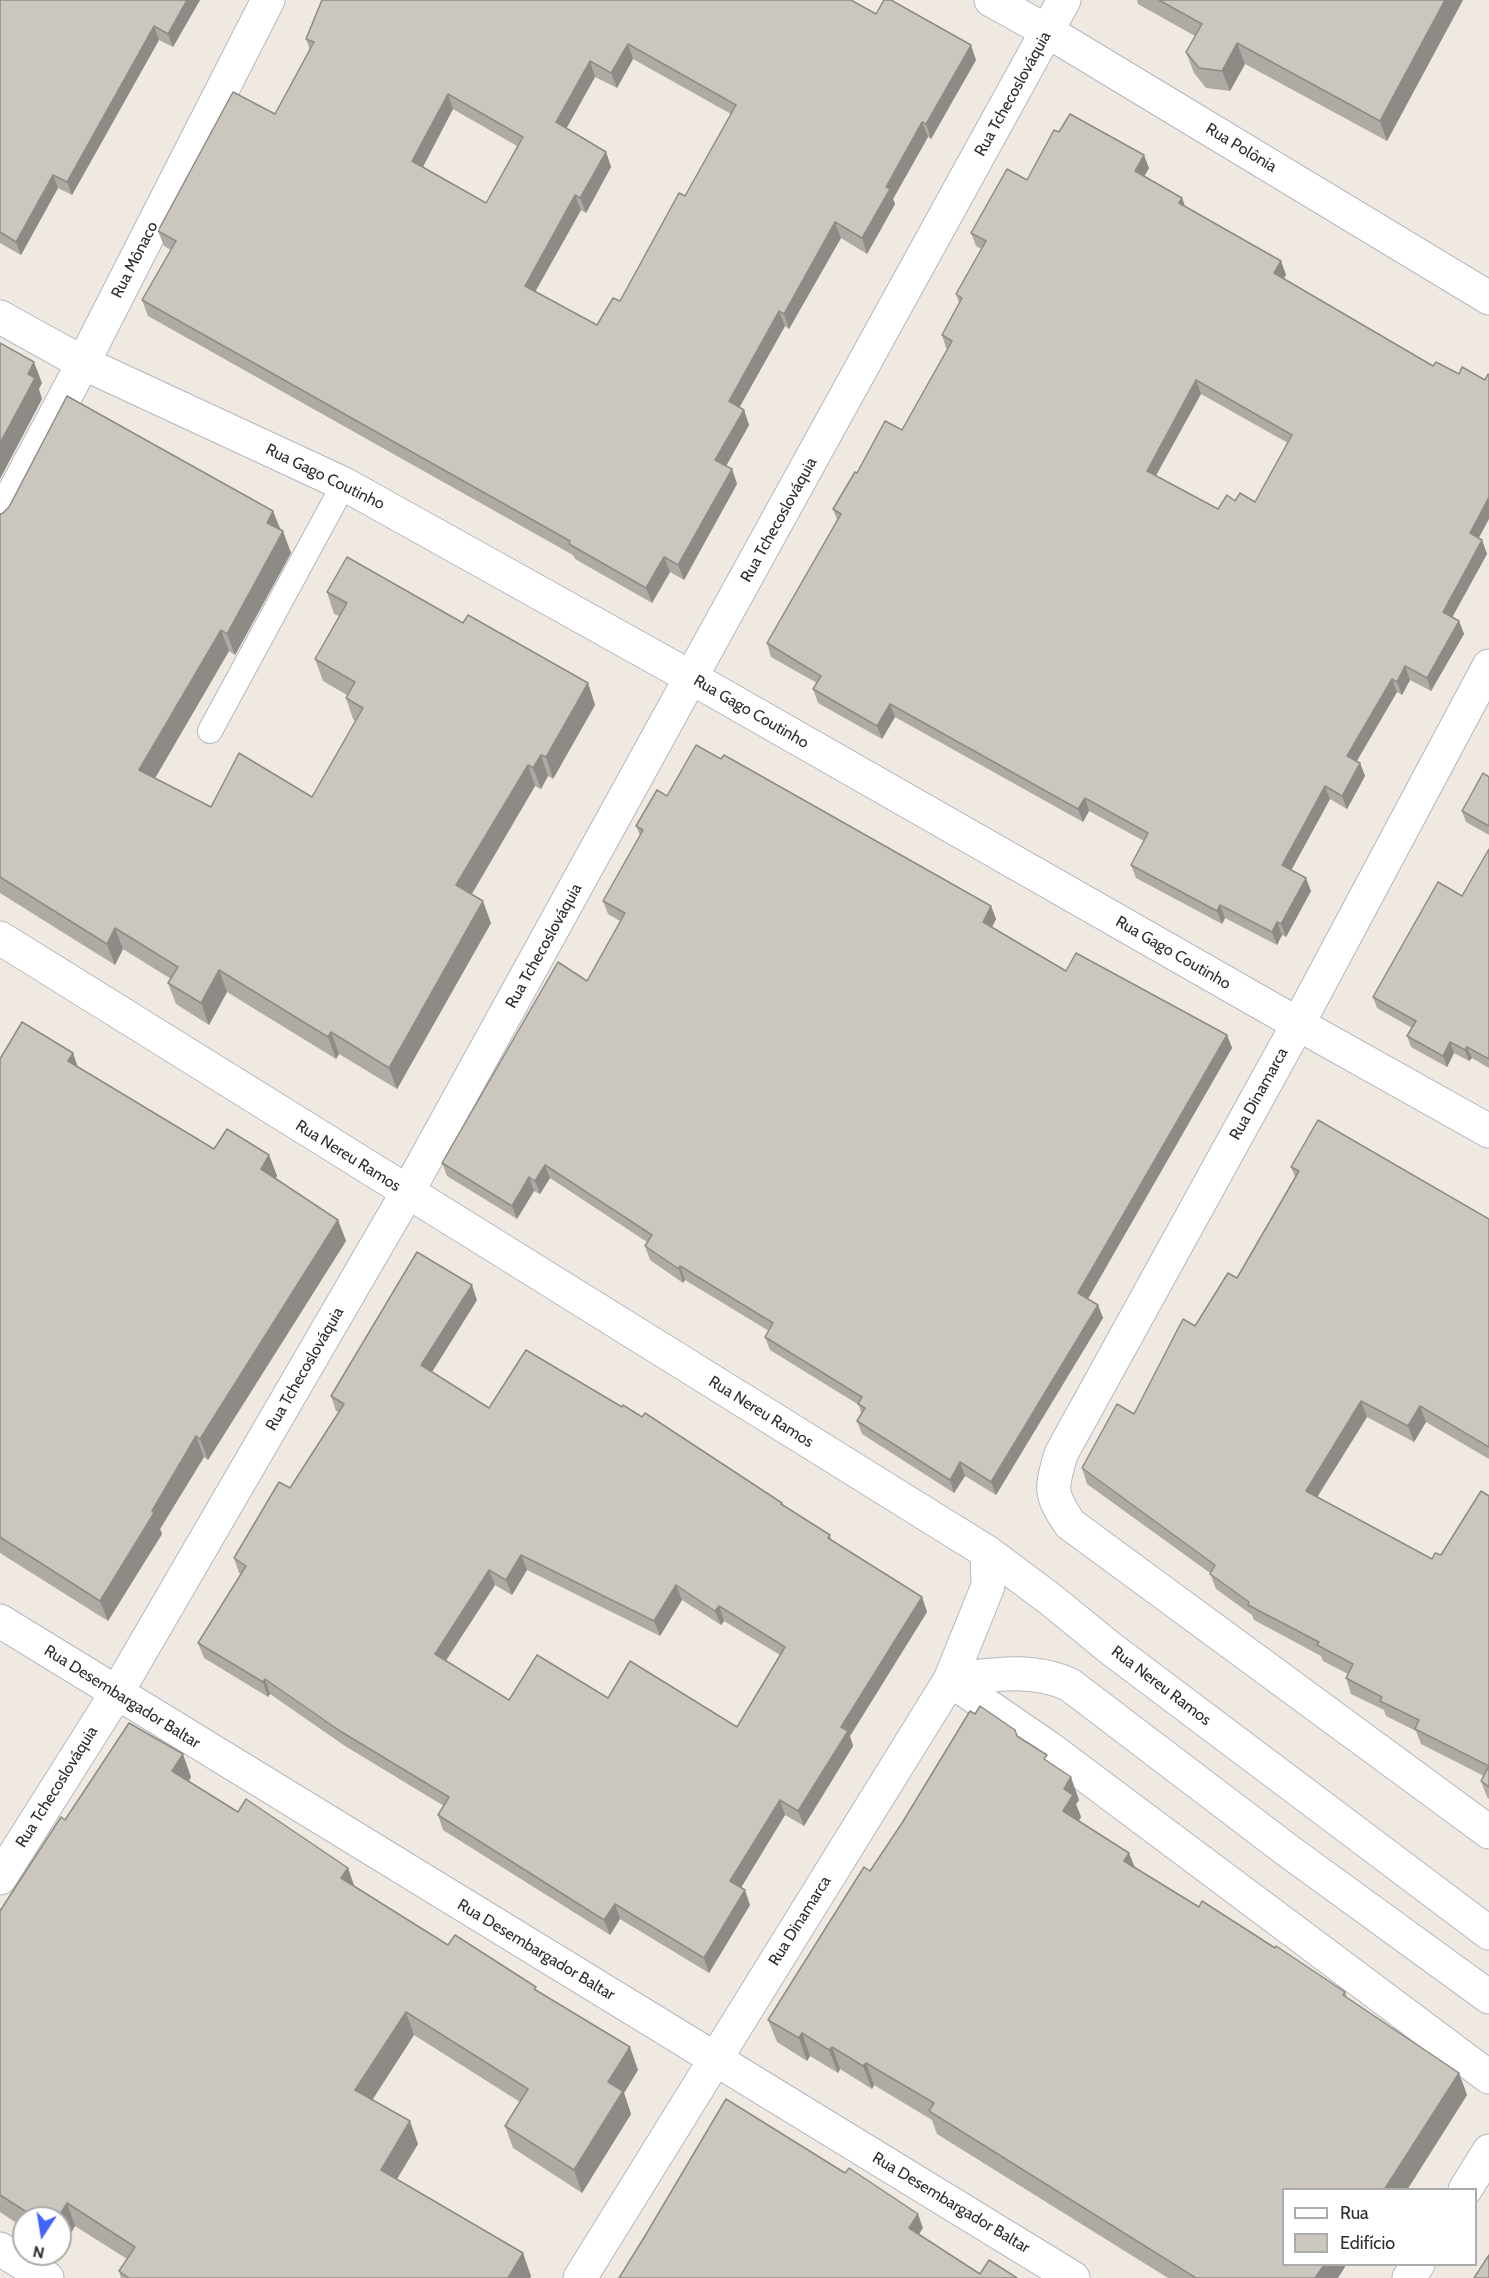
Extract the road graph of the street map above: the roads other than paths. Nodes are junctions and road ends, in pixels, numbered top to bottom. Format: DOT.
graph roads {
  1 [pos="268,0"];
  2 [pos="991,0"];
  3 [pos="1064,0"];
  4 [pos="1047,31"];
  5 [pos="1489,298"];
  6 [pos="0,317"];
  7 [pos="83,363"];
  8 [pos="344,484"];
  9 [pos="0,519"];
  10 [pos="1489,666"];
  11 [pos="692,678"];
  12 [pos="210,731"];
  13 [pos="0,938"];
  14 [pos="1298,1024"];
  15 [pos="1489,1131"];
  16 [pos="407,1193"];
  17 [pos="987,1552"];
  18 [pos="0,1621"];
  19 [pos="950,1680"];
  20 [pos="116,1694"];
  21 [pos="1489,1832"];
  22 [pos="0,1878"];
  23 [pos="1489,1933"];
  24 [pos="1489,1997"];
  25 [pos="715,2059"];
  26 [pos="1489,2077"];
  27 [pos="1489,2151"];
  28 [pos="1466,2188"];
  29 [pos="0,2249"];
  30 [pos="47,2278"];
  31 [pos="580,2278"];
  32 [pos="1073,2278"];
  1 -- 7 [label="street, Rua Mônaco"];
  2 -- 4 [label="street, Rua Polônia"];
  3 -- 4 [label="street, Rua Tchecoslováquia"];
  4 -- 5 [label="street, Rua Polônia"];
  4 -- 11 [label="street, Rua Tchecoslováquia"];
  6 -- 7 [label="street, Rua Gago Coutinho"];
  7 -- 8 [label="street, Rua Gago Coutinho"];
  7 -- 9 [label="street, Rua Mônaco"];
  8 -- 11 [label="street, Rua Gago Coutinho"];
  8 -- 12 [label="lane"];
  10 -- 14 [label="street, Rua Dinamarca"];
  11 -- 14 [label="street, Rua Gago Coutinho"];
  11 -- 16 [label="street, Rua Tchecoslováquia"];
  13 -- 16 [label="street, Rua Nereu Ramos"];
  14 -- 15 [label="street, Rua Gago Coutinho"];
  14 -- 21 [label="street, Rua Dinamarca"];
  16 -- 17 [label="street, Rua Nereu Ramos"];
  16 -- 20 [label="street, Rua Tchecoslováquia"];
  17 -- 19 [label="street, Rua Dinamarca"];
  17 -- 23 [label="street, Rua Nereu Ramos"];
  18 -- 20 [label="street, Rua Desembargador Baltar"];
  19 -- 24 [label="street"];
  19 -- 25 [label="street, Rua Dinamarca"];
  19 -- 26 [label="street"];
  20 -- 22 [label="street, Rua Tchecoslováquia"];
  20 -- 25 [label="street, Rua Desembargador Baltar"];
  25 -- 31 [label="street, Rua Dinamarca"];
  25 -- 32 [label="street, Rua Desembargador Baltar"];
  27 -- 28 [label="street"];
  29 -- 30 [label="street"];
}
